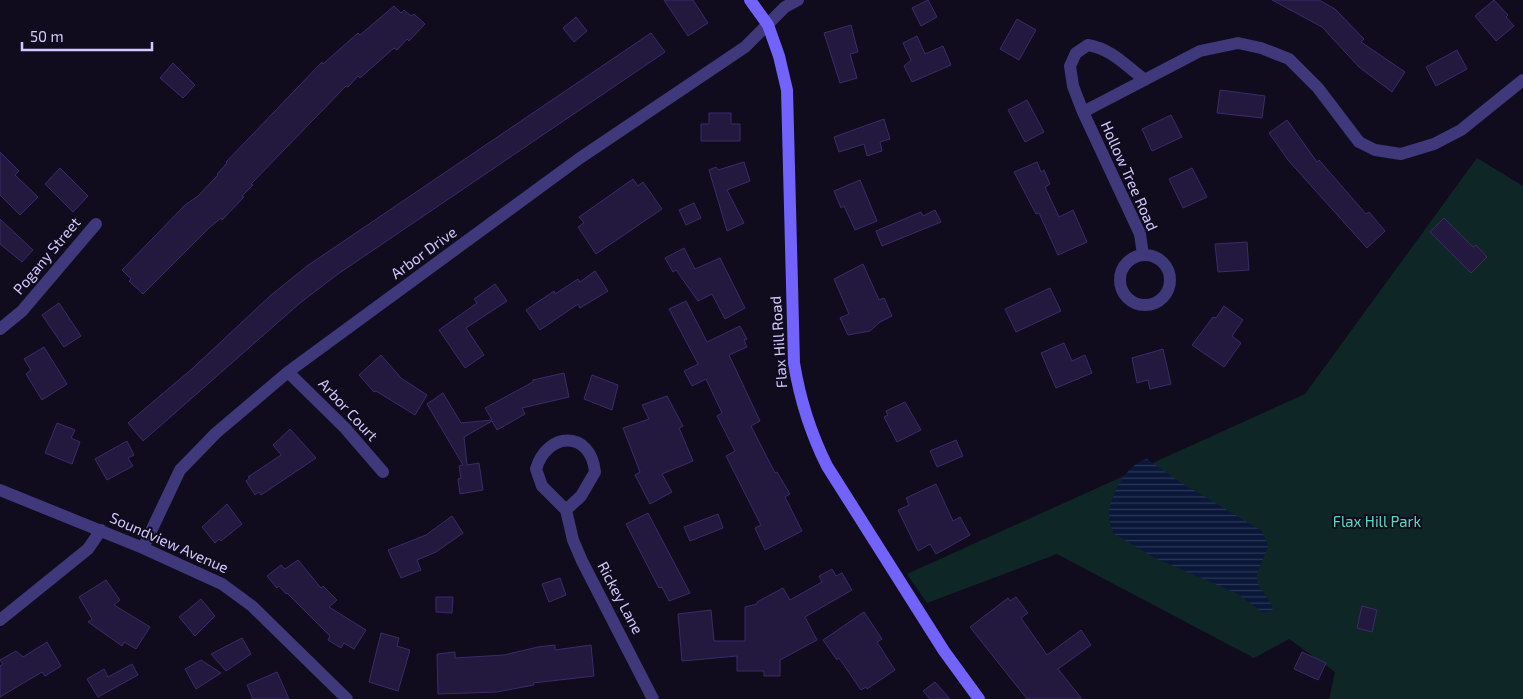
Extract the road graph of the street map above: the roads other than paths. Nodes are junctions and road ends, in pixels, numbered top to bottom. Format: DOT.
graph roads {
  1 [pos="750,0"];
  2 [pos="798,0"];
  3 [pos="768,25"];
  4 [pos="1145,80"];
  5 [pos="1523,80"];
  6 [pos="1083,112"];
  7 [pos="96,224"];
  8 [pos="1143,255"];
  9 [pos="0,329"];
  10 [pos="288,372"];
  11 [pos="383,472"];
  12 [pos="0,490"];
  13 [pos="566,510"];
  14 [pos="101,530"];
  15 [pos="143,548"];
  16 [pos="0,620"];
  17 [pos="347,699"];
  18 [pos="653,699"];
  19 [pos="979,699"];
  1 -- 3 [label="main road, Flax Hill Road"];
  2 -- 3 [label="street, Arbor Drive"];
  3 -- 10 [label="street, Arbor Drive"];
  3 -- 19 [label="main road, Flax Hill Road"];
  4 -- 5 [label="street, Hollow Tree Road"];
  4 -- 6 [label="street, Hollow Tree Road"];
  4 -- 6 [label="street, Hollow Tree Road"];
  6 -- 8 [label="street, Hollow Tree Road"];
  7 -- 9 [label="street, Pogany Street"];
  8 -- 8 [label="street, Hollow Tree Road"];
  10 -- 11 [label="street, Arbor Court"];
  10 -- 15 [label="street, Arbor Drive"];
  12 -- 14 [label="street, Soundview Avenue"];
  13 -- 13 [label="street"];
  13 -- 18 [label="street, Rickey Lane"];
  14 -- 15 [label="street, Soundview Avenue"];
  14 -- 16 [label="street"];
  15 -- 17 [label="street, Soundview Avenue"];
}
